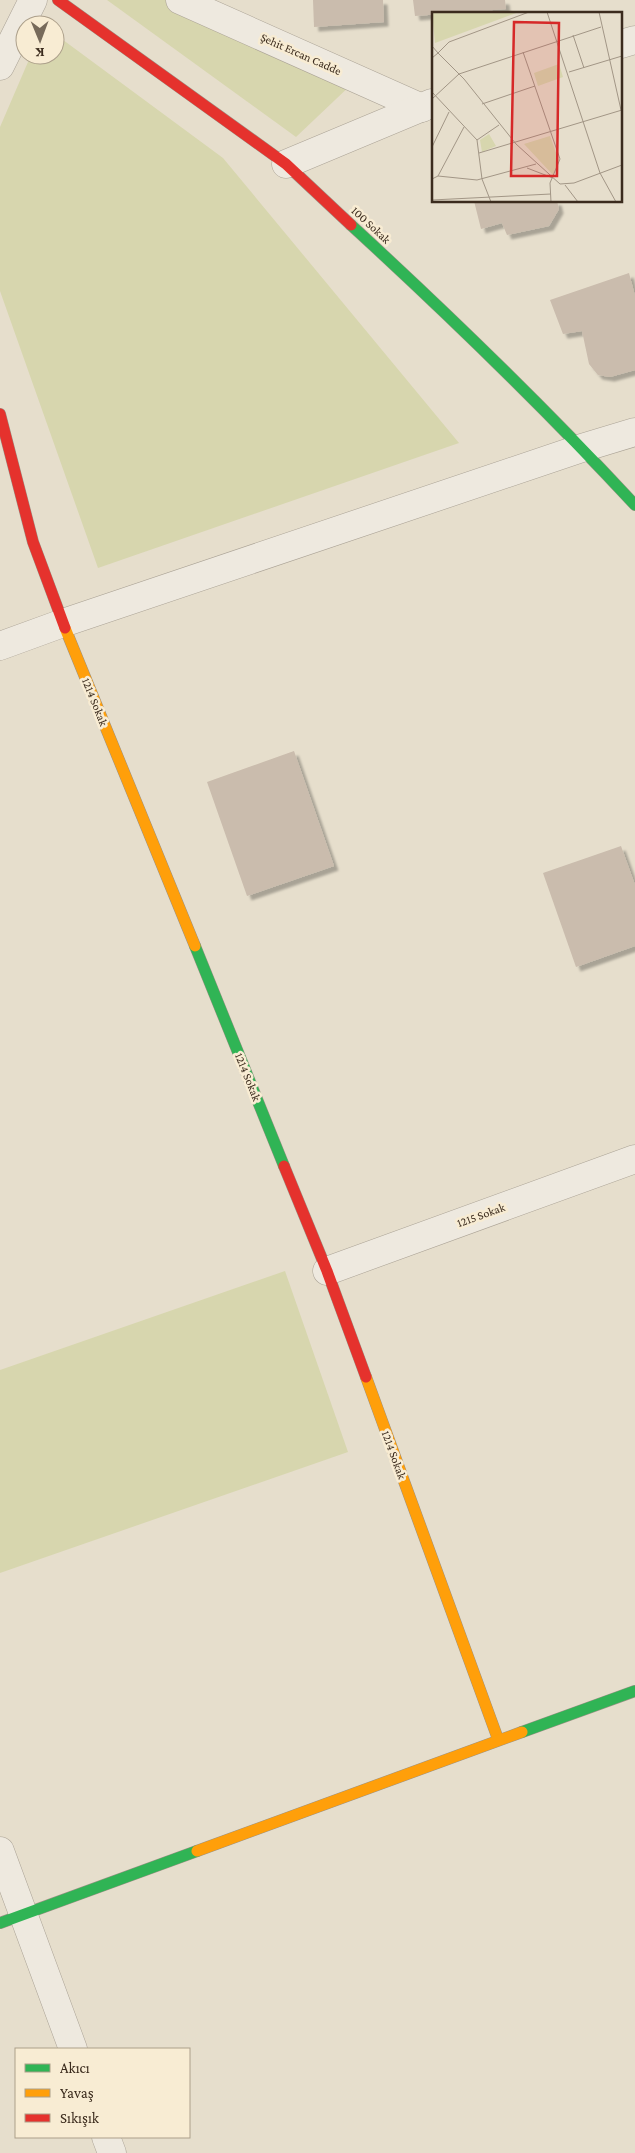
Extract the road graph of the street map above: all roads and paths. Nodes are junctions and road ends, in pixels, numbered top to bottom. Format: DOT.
graph roads {
  1 [pos="33,0"];
  2 [pos="58,0"];
  3 [pos="180,0"];
  4 [pos="635,40"];
  5 [pos="622,44"];
  6 [pos="0,66"];
  7 [pos="428,105"];
  8 [pos="286,164"];
  9 [pos="0,414"];
  10 [pos="635,432"];
  11 [pos="582,448"];
  12 [pos="635,505"];
  13 [pos="63,623"];
  14 [pos="0,646"];
  15 [pos="635,1159"];
  16 [pos="327,1271"];
  17 [pos="635,1691"];
  18 [pos="498,1740"];
  19 [pos="0,1851"];
  20 [pos="12,1919"];
  21 [pos="73,2048"];
  22 [pos="106,2138"];
  23 [pos="112,2153"];
  1 -- 6 [label="street"];
  2 -- 8 [label="street, 100 Sokak"];
  3 -- 7 [label="street, Şehit Ercan Cadde"];
  4 -- 5 [label="street"];
  7 -- 8 [label="street, Şehit Ercan Cadde"];
  8 -- 11 [label="street, 100 Sokak"];
  9 -- 13 [label="street, 1214 Sokak"];
  10 -- 11 [label="street"];
  11 -- 12 [label="street, 100 Sokak"];
  11 -- 13 [label="street"];
  13 -- 14 [label="street"];
  13 -- 16 [label="street, 1214 Sokak"];
  15 -- 16 [label="street, 1215 Sokak"];
  16 -- 18 [label="street, 1214 Sokak"];
  17 -- 18 [label="street"];
  18 -- 20 [label="street"];
  19 -- 20 [label="street"];
  20 -- 21 [label="street"];
  22 -- 23 [label="street"];
}
